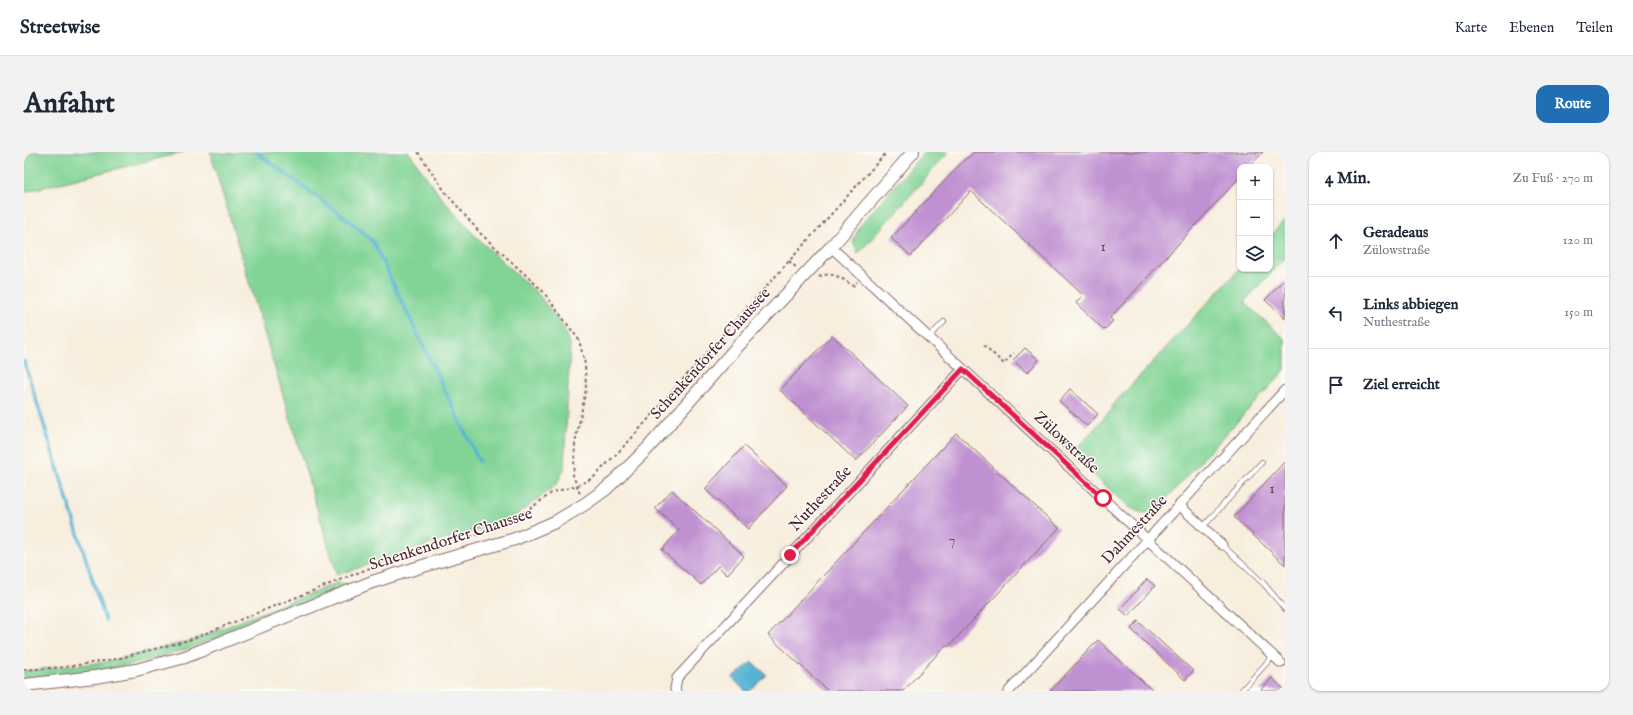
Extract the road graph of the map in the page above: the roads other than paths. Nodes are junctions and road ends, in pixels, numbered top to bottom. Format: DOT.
graph roads {
  1 [pos="913,152"];
  2 [pos="830,247"];
  3 [pos="944,322"];
  4 [pos="929,337"];
  5 [pos="963,369"];
  6 [pos="1285,390"];
  7 [pos="1262,462"];
  8 [pos="1179,505"];
  9 [pos="1203,527"];
  10 [pos="1148,539"];
  11 [pos="1222,545"];
  12 [pos="1285,609"];
  13 [pos="1273,656"];
  14 [pos="1283,663"];
  15 [pos="24,685"];
  16 [pos="676,690"];
  17 [pos="1009,691"];
  18 [pos="1241,691"];
  1 -- 2 [label="main road, Schenkendorfer Chaussee"];
  2 -- 4 [label="street, Zülowstraße"];
  2 -- 15 [label="main road, Schenkendorfer Chaussee"];
  3 -- 4 [label="lane"];
  4 -- 5 [label="street, Zülowstraße"];
  5 -- 10 [label="street, Zülowstraße"];
  5 -- 16 [label="street, Nuthestraße"];
  6 -- 8 [label="street, Dahmestraße"];
  7 -- 9 [label="lane"];
  8 -- 9 [label="street"];
  8 -- 10 [label="street, Dahmestraße"];
  9 -- 11 [label="street"];
  10 -- 13 [label="street, Zülowstraße"];
  10 -- 17 [label="street, Dahmestraße"];
  11 -- 12 [label="lane"];
  13 -- 14 [label="street, Zülowstraße"];
  13 -- 18 [label="lane"];
}
